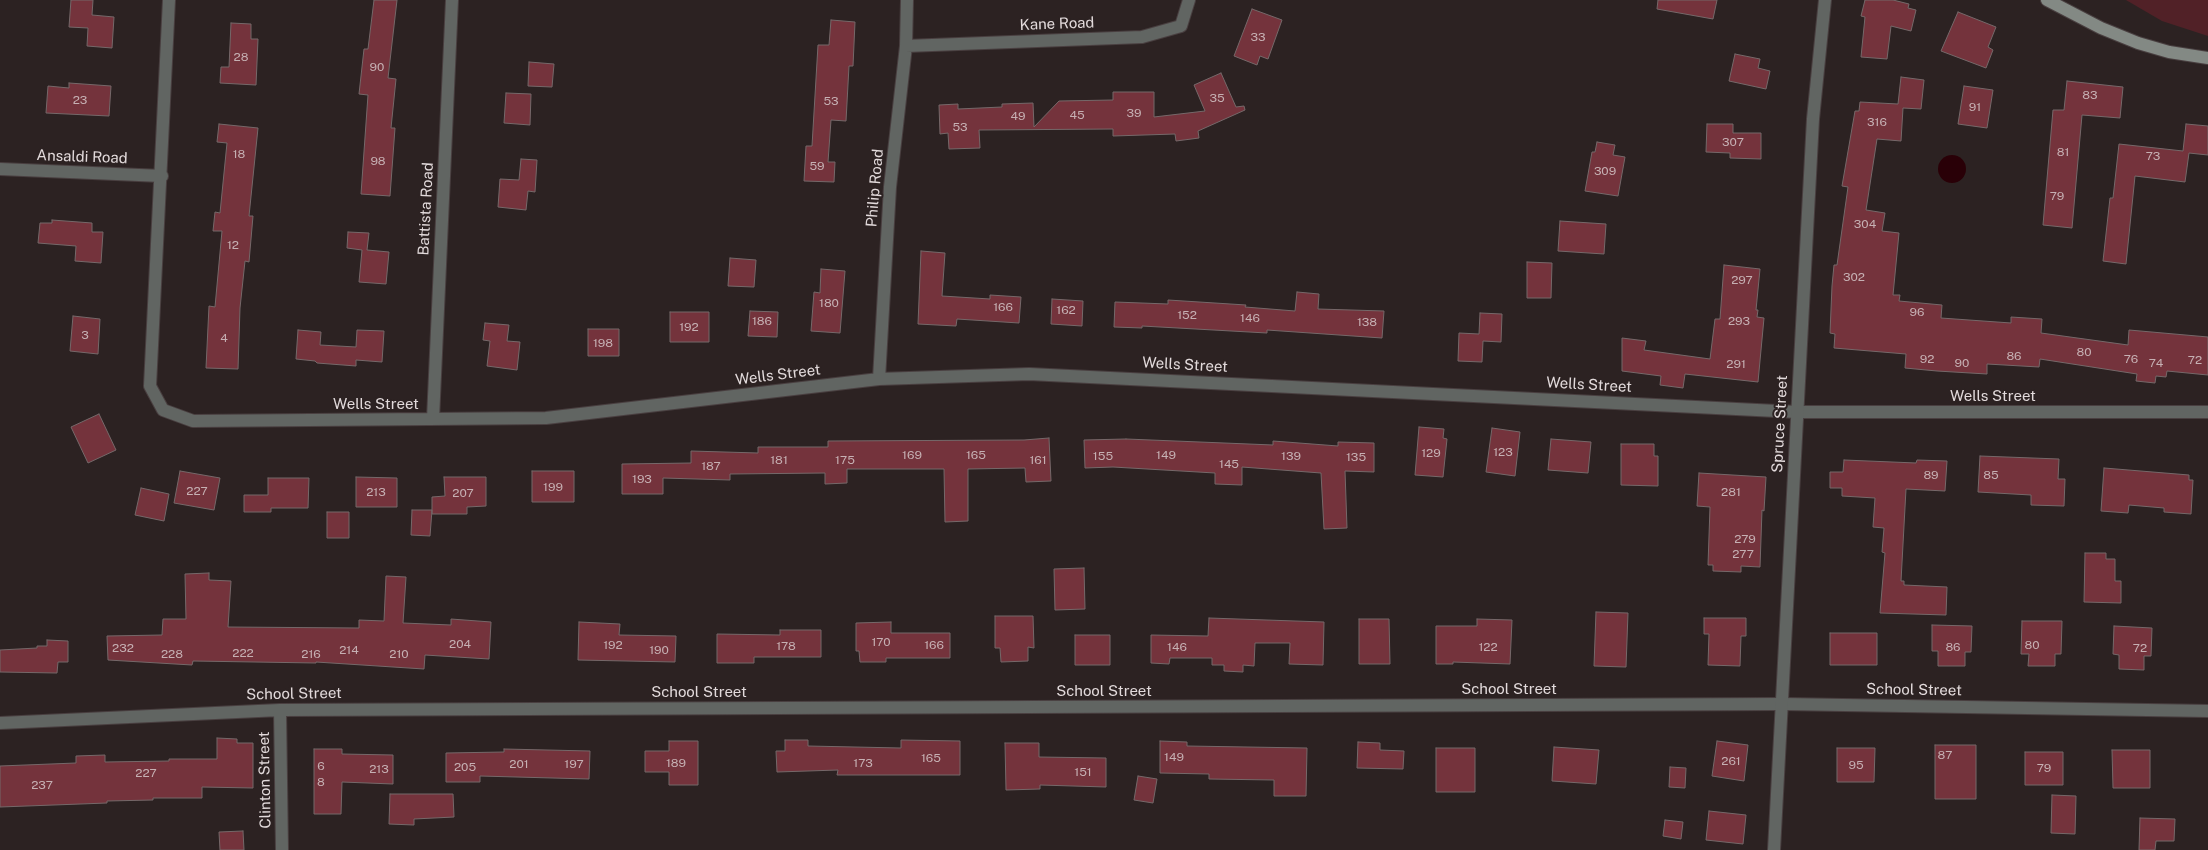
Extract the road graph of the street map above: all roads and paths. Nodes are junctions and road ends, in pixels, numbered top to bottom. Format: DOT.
graph roads {
  1 [pos="169,0"];
  2 [pos="452,0"];
  3 [pos="907,0"];
  4 [pos="1188,0"];
  5 [pos="1826,0"];
  6 [pos="2047,0"];
  7 [pos="906,46"];
  8 [pos="2208,58"];
  9 [pos="0,170"];
  10 [pos="162,176"];
  11 [pos="879,379"];
  12 [pos="1797,412"];
  13 [pos="2208,412"];
  14 [pos="433,420"];
  15 [pos="1783,704"];
  16 [pos="280,710"];
  17 [pos="2208,711"];
  18 [pos="0,723"];
  19 [pos="282,850"];
  20 [pos="1774,850"];
  1 -- 10 [label="street"];
  2 -- 14 [label="street, Battista Road"];
  3 -- 7 [label="street, Philip Road"];
  4 -- 7 [label="street, Kane Road"];
  5 -- 12 [label="street, Spruce Street"];
  6 -- 8 [label="main road"];
  7 -- 11 [label="street, Philip Road"];
  9 -- 10 [label="street, Ansaldi Road"];
  10 -- 14 [label="street, Wells Street"];
  11 -- 12 [label="street, Wells Street"];
  11 -- 14 [label="street, Wells Street"];
  12 -- 13 [label="street, Wells Street"];
  12 -- 15 [label="street, Spruce Street"];
  15 -- 16 [label="street, School Street"];
  15 -- 17 [label="street, School Street"];
  15 -- 20 [label="street, Spruce Street"];
  16 -- 18 [label="street, School Street"];
  16 -- 19 [label="street, Clinton Street"];
}
